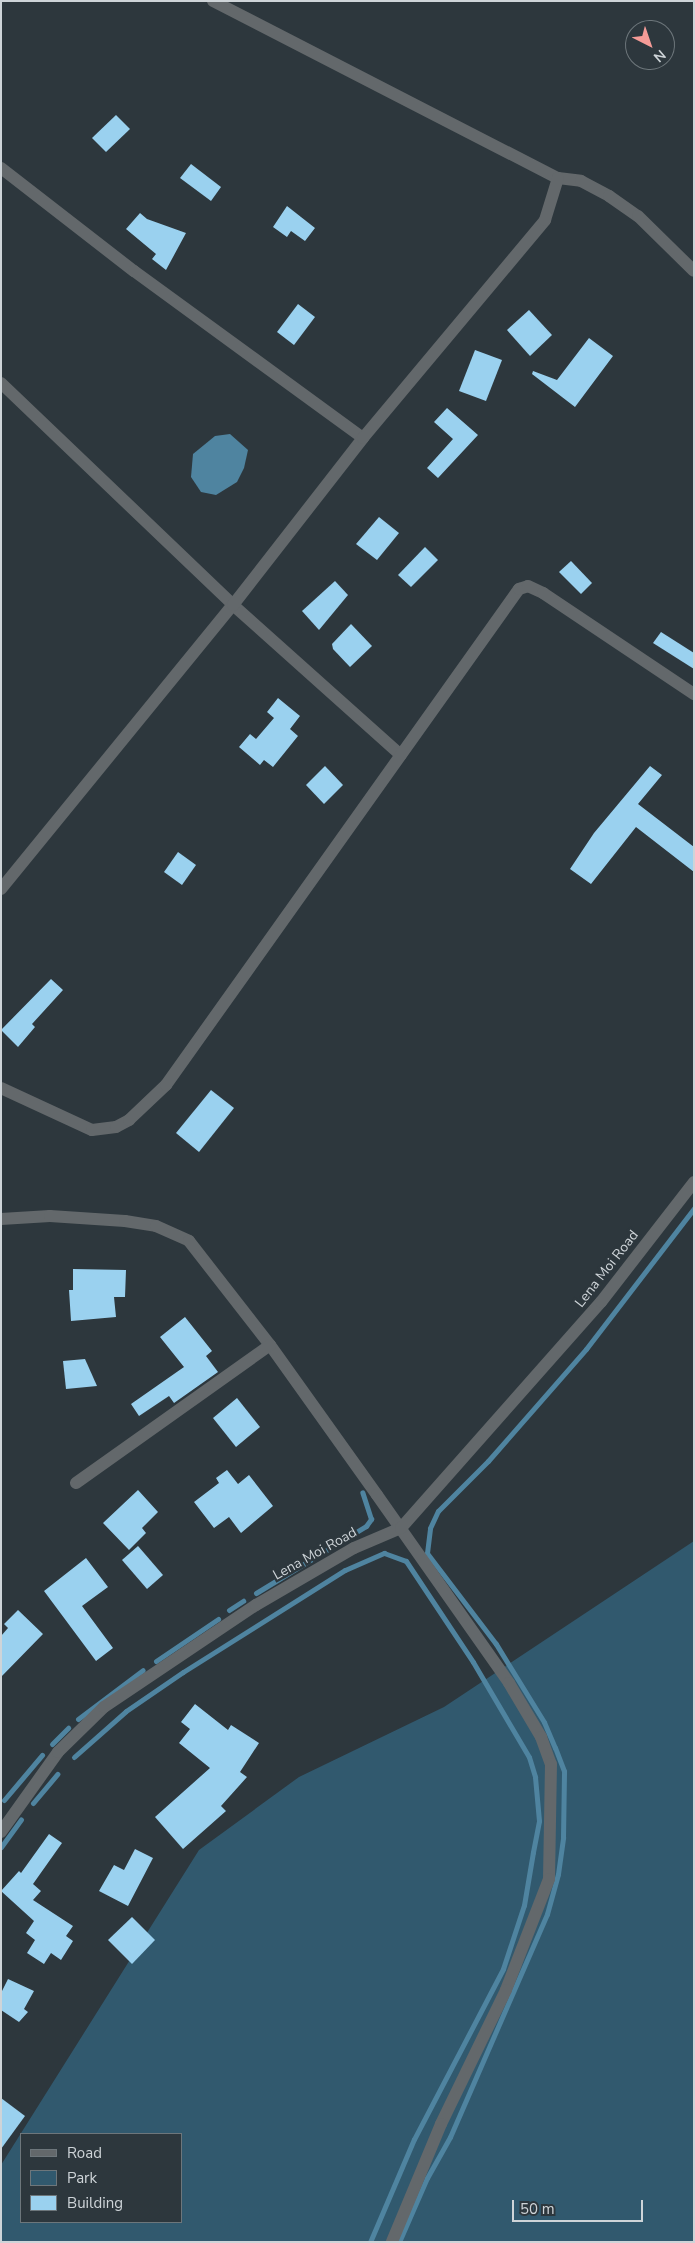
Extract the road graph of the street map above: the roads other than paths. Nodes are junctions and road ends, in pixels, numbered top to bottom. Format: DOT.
graph roads {
  1 [pos="214,1"];
  2 [pos="1,168"];
  3 [pos="558,178"];
  4 [pos="694,271"];
  5 [pos="1,382"];
  6 [pos="363,438"];
  7 [pos="233,604"];
  8 [pos="694,694"];
  9 [pos="401,756"];
  10 [pos="1,889"];
  11 [pos="1,1088"];
  12 [pos="694,1182"];
  13 [pos="1,1219"];
  14 [pos="270,1345"];
  15 [pos="76,1483"];
  16 [pos="401,1528"];
  17 [pos="1,1832"];
  18 [pos="392,2242"];
  1 -- 3 [label="street"];
  2 -- 6 [label="street"];
  3 -- 4 [label="street"];
  3 -- 6 [label="street"];
  5 -- 7 [label="street"];
  6 -- 7 [label="street"];
  7 -- 9 [label="street"];
  7 -- 10 [label="street"];
  8 -- 9 [label="street"];
  9 -- 11 [label="street"];
  12 -- 16 [label="street, Lena Moi Road"];
  13 -- 14 [label="street"];
  14 -- 15 [label="street"];
  14 -- 16 [label="street"];
  16 -- 17 [label="street, Lena Moi Road"];
  16 -- 18 [label="street"];
}
